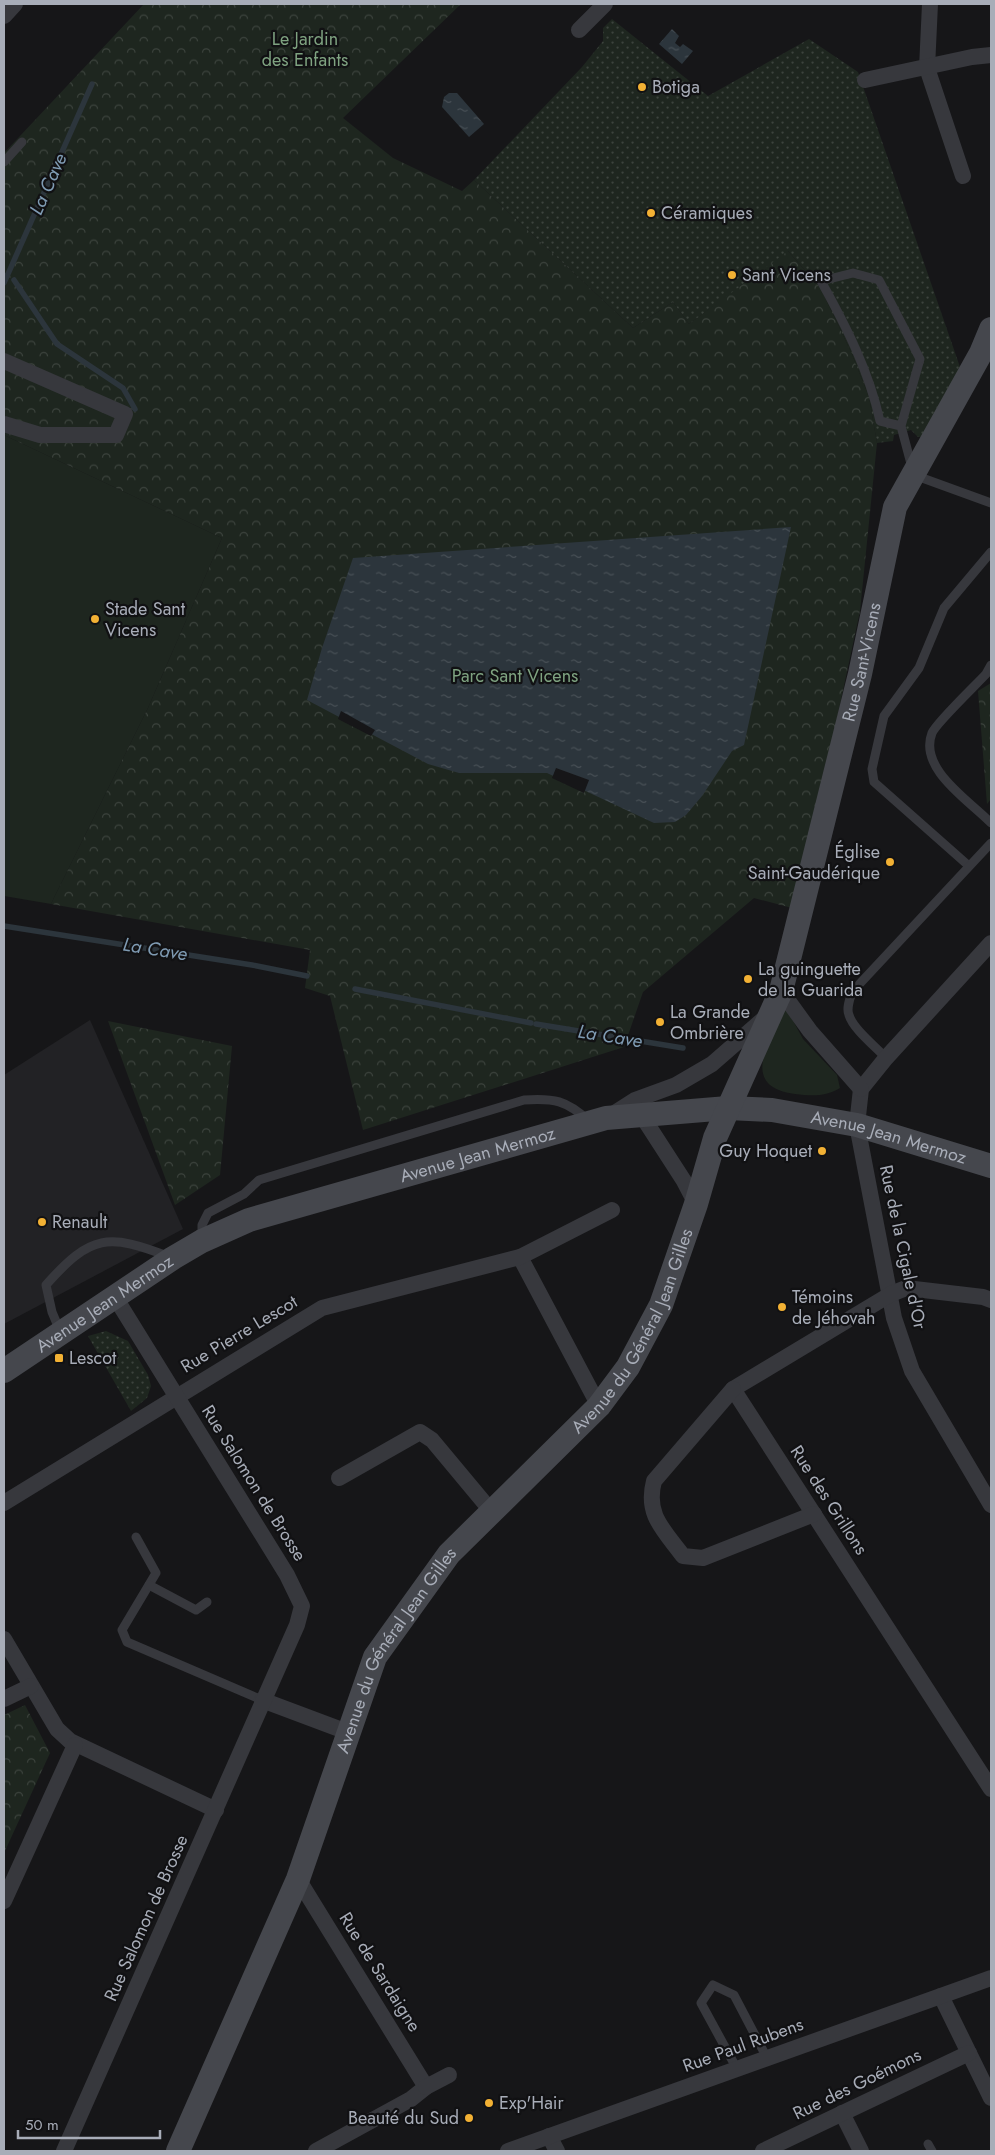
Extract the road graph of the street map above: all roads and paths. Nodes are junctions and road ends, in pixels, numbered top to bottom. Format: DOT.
graph roads {
  1 [pos="15,4"];
  2 [pos="605,4"];
  3 [pos="930,4"];
  4 [pos="4,16"];
  5 [pos="579,30"];
  6 [pos="991,55"];
  7 [pos="926,68"];
  8 [pos="865,80"];
  9 [pos="22,142"];
  10 [pos="4,162"];
  11 [pos="963,176"];
  12 [pos="991,329"];
  13 [pos="4,360"];
  14 [pos="4,424"];
  15 [pos="901,426"];
  16 [pos="914,475"];
  17 [pos="991,503"];
  18 [pos="991,552"];
  19 [pos="991,665"];
  20 [pos="991,823"];
  21 [pos="991,844"];
  22 [pos="969,866"];
  23 [pos="991,943"];
  24 [pos="781,991"];
  25 [pos="770,1012"];
  26 [pos="886,1058"];
  27 [pos="861,1089"];
  28 [pos="728,1108"];
  29 [pos="642,1116"];
  30 [pos="598,1120"];
  31 [pos="857,1125"];
  32 [pos="991,1166"];
  33 [pos="696,1204"];
  34 [pos="612,1210"];
  35 [pos="202,1241"];
  36 [pos="520,1257"];
  37 [pos="173,1258"];
  38 [pos="891,1294"];
  39 [pos="115,1296"];
  40 [pos="991,1300"];
  41 [pos="61,1334"];
  42 [pos="4,1371"];
  43 [pos="733,1389"];
  44 [pos="176,1395"];
  45 [pos="599,1406"];
  46 [pos="338,1478"];
  47 [pos="4,1503"];
  48 [pos="991,1505"];
  49 [pos="492,1512"];
  50 [pos="814,1514"];
  51 [pos="136,1537"];
  52 [pos="149,1585"];
  53 [pos="208,1602"];
  54 [pos="4,1639"];
  55 [pos="31,1686"];
  56 [pos="4,1699"];
  57 [pos="262,1700"];
  58 [pos="350,1733"];
  59 [pos="75,1745"];
  60 [pos="991,1788"];
  61 [pos="216,1810"];
  62 [pos="298,1879"];
  63 [pos="4,1901"];
  64 [pos="991,1978"];
  65 [pos="942,1996"];
  66 [pos="969,2053"];
  67 [pos="767,2058"];
  68 [pos="737,2069"];
  69 [pos="449,2074"];
  70 [pos="426,2087"];
  71 [pos="991,2098"];
  72 [pos="842,2113"];
  73 [pos="549,2136"];
  74 [pos="64,2151"];
  75 [pos="178,2151"];
  76 [pos="316,2151"];
  77 [pos="508,2151"];
  78 [pos="557,2151"];
  79 [pos="763,2151"];
  80 [pos="861,2151"];
  1 -- 4 [label="street"];
  2 -- 5 [label="street"];
  3 -- 7 [label="street"];
  6 -- 7 [label="street"];
  7 -- 8 [label="street"];
  7 -- 11 [label="street"];
  9 -- 10 [label="lane"];
  12 -- 16 [label="main road, Rue Sant-Vicens"];
  13 -- 14 [label="street"];
  15 -- 15 [label="lane"];
  15 -- 16 [label="lane"];
  16 -- 17 [label="lane"];
  16 -- 24 [label="main road, Rue Sant-Vicens"];
  18 -- 22 [label="lane"];
  19 -- 20 [label="lane"];
  21 -- 22 [label="lane"];
  22 -- 26 [label="lane"];
  23 -- 26 [label="street"];
  24 -- 25 [label="main road, Rue Sant-Vicens"];
  24 -- 27 [label="street"];
  25 -- 28 [label="main road, Rue Sant-Vicens"];
  25 -- 30 [label="street, Rue Sant-Vicens"];
  26 -- 27 [label="street"];
  27 -- 31 [label="street, Rue de la Cigale d'Or"];
  28 -- 29 [label="main road, Avenue Jean Mermoz"];
  28 -- 31 [label="main road, Avenue Jean Mermoz"];
  28 -- 33 [label="main road, Avenue du Général Jean Gilles"];
  29 -- 30 [label="main road, Avenue Jean Mermoz"];
  29 -- 33 [label="street, Avenue du Général Jean Gilles"];
  30 -- 35 [label="main road, Avenue Jean Mermoz"];
  30 -- 35 [label="lane"];
  31 -- 32 [label="main road, Avenue Jean Mermoz"];
  31 -- 38 [label="street, Rue de la Cigale d'Or"];
  33 -- 45 [label="main road, Avenue du Général Jean Gilles"];
  34 -- 36 [label="street, Rue Pierre Lescot"];
  35 -- 37 [label="main road, Avenue Jean Mermoz"];
  36 -- 44 [label="street, Rue Pierre Lescot"];
  36 -- 45 [label="street"];
  37 -- 39 [label="main road, Avenue Jean Mermoz"];
  37 -- 41 [label="lane"];
  38 -- 40 [label="street"];
  38 -- 43 [label="street"];
  38 -- 48 [label="street, Rue de la Cigale d'Or"];
  39 -- 41 [label="main road, Avenue Jean Mermoz"];
  39 -- 44 [label="street, Rue Salomon de Brosse"];
  41 -- 42 [label="main road, Avenue Jean Mermoz"];
  43 -- 50 [label="street, Rue des Grillons"];
  43 -- 50 [label="street"];
  44 -- 47 [label="street, Rue Pierre Lescot"];
  44 -- 57 [label="street, Rue Salomon de Brosse"];
  45 -- 49 [label="main road, Avenue du Général Jean Gilles"];
  46 -- 49 [label="street"];
  49 -- 58 [label="main road, Avenue du Général Jean Gilles"];
  50 -- 60 [label="street, Rue des Grillons"];
  51 -- 52 [label="lane"];
  52 -- 53 [label="lane"];
  52 -- 57 [label="lane"];
  54 -- 55 [label="street"];
  55 -- 56 [label="street"];
  55 -- 59 [label="street"];
  57 -- 58 [label="street"];
  57 -- 61 [label="street, Rue Salomon de Brosse"];
  58 -- 62 [label="main road, Avenue du Général Jean Gilles"];
  59 -- 61 [label="street"];
  59 -- 63 [label="street"];
  61 -- 74 [label="street, Rue Salomon de Brosse"];
  62 -- 70 [label="street, Rue de Sardaigne"];
  62 -- 75 [label="main road, Avenue du Général Jean Gilles"];
  64 -- 65 [label="street, Rue Paul Rubens"];
  65 -- 66 [label="street"];
  65 -- 67 [label="street, Rue Paul Rubens"];
  66 -- 71 [label="street"];
  66 -- 72 [label="street, Rue des Goémons"];
  67 -- 68 [label="street, Rue Paul Rubens"];
  67 -- 68 [label="lane"];
  68 -- 73 [label="street, Rue Paul Rubens"];
  69 -- 70 [label="street"];
  70 -- 76 [label="street"];
  72 -- 79 [label="street, Rue des Goémons"];
  72 -- 80 [label="street"];
  73 -- 77 [label="street, Rue Paul Rubens"];
  73 -- 78 [label="street"];
}
